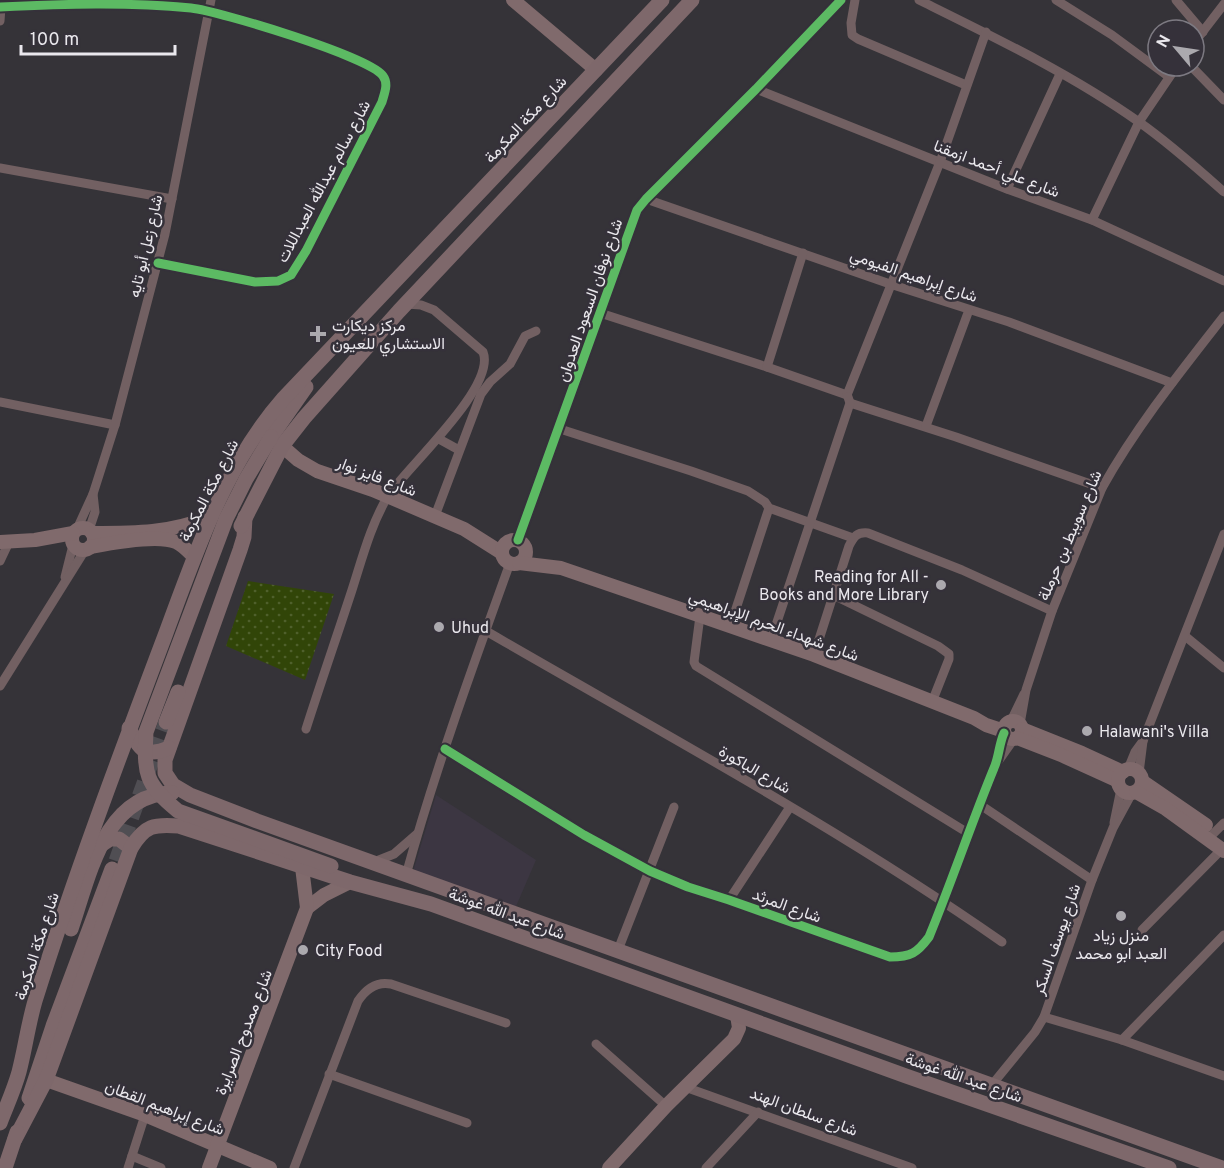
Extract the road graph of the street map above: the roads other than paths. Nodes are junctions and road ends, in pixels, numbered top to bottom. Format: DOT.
graph roads {
  1 [pos="211,0"];
  2 [pos="513,0"];
  3 [pos="662,0"];
  4 [pos="692,0"];
  5 [pos="841,0"];
  6 [pos="855,0"];
  7 [pos="919,0"];
  8 [pos="1056,0"];
  9 [pos="1176,0"];
  10 [pos="1224,4"];
  11 [pos="1,7"];
  12 [pos="209,11"];
  13 [pos="1191,18"];
  14 [pos="0,21"];
  15 [pos="1206,28"];
  16 [pos="986,32"];
  17 [pos="1146,60"];
  18 [pos="596,70"];
  19 [pos="1060,74"];
  20 [pos="1168,78"];
  21 [pos="1203,78"];
  22 [pos="966,85"];
  23 [pos="756,89"];
  24 [pos="1224,100"];
  25 [pos="1139,122"];
  26 [pos="940,162"];
  27 [pos="0,168"];
  28 [pos="1007,189"];
  29 [pos="1224,192"];
  30 [pos="172,199"];
  31 [pos="646,199"];
  32 [pos="1092,220"];
  33 [pos="803,253"];
  34 [pos="158,263"];
  35 [pos="1224,281"];
  36 [pos="890,284"];
  37 [pos="406,304"];
  38 [pos="969,310"];
  39 [pos="600,313"];
  40 [pos="1224,316"];
  41 [pos="536,331"];
  42 [pos="337,343"];
  43 [pos="767,367"];
  44 [pos="1172,383"];
  45 [pos="849,399"];
  46 [pos="0,402"];
  47 [pos="115,425"];
  48 [pos="926,426"];
  49 [pos="560,429"];
  50 [pos="439,438"];
  51 [pos="277,442"];
  52 [pos="459,450"];
  53 [pos="1102,488"];
  54 [pos="388,496"];
  55 [pos="770,508"];
  56 [pos="435,516"];
  57 [pos="212,517"];
  58 [pos="245,517"];
  59 [pos="810,523"];
  60 [pos="1224,534"];
  61 [pos="853,538"];
  62 [pos="82,539"];
  63 [pos="5,542"];
  64 [pos="514,552"];
  65 [pos="194,557"];
  66 [pos="0,561"];
  67 [pos="833,595"];
  68 [pos="1052,611"];
  69 [pos="700,616"];
  70 [pos="730,627"];
  71 [pos="486,631"];
  72 [pos="1185,636"];
  73 [pos="771,640"];
  74 [pos="814,655"];
  75 [pos="1224,668"];
  76 [pos="0,686"];
  77 [pos="932,702"];
  78 [pos="166,722"];
  79 [pos="129,728"];
  80 [pos="306,729"];
  81 [pos="1012,730"];
  82 [pos="169,748"];
  83 [pos="445,749"];
  84 [pos="1130,781"];
  85 [pos="190,795"];
  86 [pos="979,804"];
  87 [pos="674,807"];
  88 [pos="790,807"];
  89 [pos="230,810"];
  90 [pos="968,833"];
  91 [pos="417,834"];
  92 [pos="1220,840"];
  93 [pos="222,842"];
  94 [pos="101,845"];
  95 [pos="131,848"];
  96 [pos="116,861"];
  97 [pos="373,862"];
  98 [pos="302,867"];
  99 [pos="650,871"];
  100 [pos="406,875"];
  101 [pos="1092,880"];
  102 [pos="350,882"];
  103 [pos="729,900"];
  104 [pos="944,901"];
  105 [pos="431,904"];
  106 [pos="307,908"];
  107 [pos="1142,930"];
  108 [pos="1224,935"];
  109 [pos="1002,942"];
  110 [pos="618,950"];
  111 [pos="737,1015"];
  112 [pos="1044,1017"];
  113 [pos="506,1023"];
  114 [pos="1122,1040"];
  115 [pos="596,1044"];
  116 [pos="19,1074"];
  117 [pos="329,1074"];
  118 [pos="1224,1076"];
  119 [pos="46,1080"];
  120 [pos="992,1086"];
  121 [pos="685,1087"];
  122 [pos="666,1106"];
  123 [pos="758,1112"];
  124 [pos="146,1115"];
  125 [pos="0,1123"];
  126 [pos="467,1123"];
  127 [pos="15,1139"];
  128 [pos="218,1146"];
  129 [pos="132,1156"];
  130 [pos="5,1168"];
  131 [pos="128,1168"];
  132 [pos="161,1168"];
  133 [pos="209,1168"];
  134 [pos="270,1168"];
  135 [pos="294,1168"];
  136 [pos="609,1168"];
  137 [pos="706,1168"];
  138 [pos="912,1168"];
  139 [pos="1169,1168"];
  140 [pos="1222,1168"];
  1 -- 12 [label="street, شارع زعل أبو تايه"];
  2 -- 18 [label="street"];
  3 -- 18 [label="main road, شارع مكة المكرمة"];
  4 -- 37 [label="main road"];
  5 -- 23 [label="street, شارع نوفان السعود العدوان"];
  6 -- 22 [label="street"];
  7 -- 16 [label="street"];
  8 -- 17 [label="street"];
  9 -- 13 [label="street"];
  10 -- 15 [label="street"];
  11 -- 12 [label="street, شارع سالم عبدالله العبداللات"];
  11 -- 14 [label="street"];
  12 -- 30 [label="street, شارع زعل أبو تايه"];
  12 -- 34 [label="street, شارع سالم عبدالله العبداللات"];
  16 -- 19 [label="street"];
  16 -- 22 [label="street"];
  18 -- 42 [label="main road, شارع مكة المكرمة"];
  19 -- 25 [label="street"];
  19 -- 28 [label="street"];
  20 -- 25 [label="street"];
  21 -- 24 [label="street"];
  22 -- 26 [label="street"];
  23 -- 26 [label="street, شارع علي أحمد ازمقنا"];
  23 -- 31 [label="street, شارع نوفان السعود العدوان"];
  25 -- 29 [label="street"];
  25 -- 32 [label="street"];
  26 -- 28 [label="street, شارع علي أحمد ازمقنا"];
  26 -- 36 [label="street"];
  27 -- 30 [label="street"];
  28 -- 32 [label="street, شارع علي أحمد ازمقنا"];
  30 -- 34 [label="street, شارع زعل أبو تايه"];
  31 -- 33 [label="street, شارع إبراهيم الفيومي"];
  31 -- 39 [label="street, شارع نوفان السعود العدوان"];
  32 -- 35 [label="street, شارع علي أحمد ازمقنا"];
  33 -- 36 [label="street, شارع إبراهيم الفيومي"];
  33 -- 43 [label="street"];
  34 -- 47 [label="street, شارع زعل أبو تايه"];
  36 -- 38 [label="street, شارع إبراهيم الفيومي"];
  36 -- 45 [label="street"];
  37 -- 50 [label="street"];
  37 -- 51 [label="main road"];
  38 -- 44 [label="street, شارع إبراهيم الفيومي"];
  38 -- 48 [label="street"];
  39 -- 43 [label="street"];
  39 -- 49 [label="street, شارع نوفان السعود العدوان"];
  40 -- 44 [label="street, شارع سويبط بن حرملة"];
  41 -- 52 [label="street"];
  42 -- 51 [label="main road"];
  42 -- 57 [label="main road, شارع مكة المكرمة"];
  43 -- 45 [label="street"];
  44 -- 53 [label="street, شارع سويبط بن حرملة"];
  45 -- 48 [label="street"];
  45 -- 59 [label="street"];
  46 -- 47 [label="street"];
  47 -- 62 [label="street, شارع زعل أبو تايه"];
  48 -- 53 [label="street"];
  49 -- 55 [label="street"];
  49 -- 64 [label="street, شارع نوفان السعود العدوان"];
  50 -- 52 [label="street"];
  50 -- 54 [label="street"];
  51 -- 54 [label="street, شارع فايز نوار"];
  51 -- 58 [label="main road"];
  51 -- 105 [label="main road, bridge"];
  52 -- 56 [label="street"];
  53 -- 68 [label="street, شارع سويبط بن حرملة"];
  54 -- 56 [label="street, شارع فايز نوار"];
  54 -- 80 [label="street"];
  55 -- 59 [label="street"];
  55 -- 70 [label="street"];
  56 -- 64 [label="street, شارع فايز نوار"];
  57 -- 62 [label="street"];
  57 -- 65 [label="main road, شارع مكة المكرمة"];
  58 -- 78 [label="main road"];
  58 -- 82 [label="main road, شارع عبد الله غوشة"];
  59 -- 61 [label="street"];
  59 -- 73 [label="street"];
  60 -- 72 [label="street, شارع يوسف السكر"];
  61 -- 67 [label="street"];
  61 -- 68 [label="street"];
  62 -- 63 [label="street"];
  62 -- 65 [label="street"];
  62 -- 76 [label="street, شارع زعل أبو تايه"];
  63 -- 66 [label="street"];
  64 -- 69 [label="street, شارع شهداء الحرم الإبراهيمي"];
  64 -- 71 [label="street, شارع نوفان السعود العدوان"];
  65 -- 79 [label="main road, شارع مكة المكرمة"];
  67 -- 74 [label="street"];
  67 -- 77 [label="street"];
  68 -- 81 [label="street, شارع سويبط بن حرملة"];
  69 -- 70 [label="street, شارع شهداء الحرم الإبراهيمي"];
  69 -- 90 [label="street"];
  70 -- 73 [label="street, شارع شهداء الحرم الإبراهيمي"];
  71 -- 83 [label="street, شارع نوفان السعود العدوان"];
  71 -- 88 [label="street, شارع الباكورة"];
  72 -- 75 [label="street"];
  72 -- 84 [label="street, شارع يوسف السكر"];
  73 -- 74 [label="street, شارع شهداء الحرم الإبراهيمي"];
  74 -- 77 [label="street, شارع شهداء الحرم الإبراهيمي"];
  77 -- 81 [label="street, شارع شهداء الحرم الإبراهيمي"];
  79 -- 82 [label="main road"];
  79 -- 116 [label="main road, شارع مكة المكرمة"];
  81 -- 84 [label="street, شارع شهداء الحرم الإبراهيمي"];
  81 -- 86 [label="street, شارع المرثد"];
  82 -- 85 [label="main road, شارع عبد الله غوشة"];
  83 -- 91 [label="street, شارع نوفان السعود العدوان"];
  83 -- 99 [label="street, شارع المرثد"];
  84 -- 92 [label="street, شارع شهداء الحرم الإبراهيمي"];
  84 -- 101 [label="street, شارع يوسف السكر"];
  85 -- 89 [label="main road, شارع عبد الله غوشة"];
  85 -- 94 [label="main road"];
  86 -- 90 [label="street, شارع المرثد"];
  86 -- 101 [label="street"];
  87 -- 99 [label="street"];
  88 -- 103 [label="street"];
  88 -- 104 [label="street, شارع الباكورة"];
  89 -- 93 [label="main road"];
  89 -- 97 [label="main road, شارع عبد الله غوشة"];
  90 -- 104 [label="street, شارع المرثد"];
  91 -- 97 [label="street"];
  91 -- 100 [label="street, شارع نوفان السعود العدوان"];
  92 -- 107 [label="street"];
  93 -- 95 [label="main road, شارع عبد الله غوشة"];
  93 -- 98 [label="main road, شارع عبد الله غوشة"];
  94 -- 95 [label="main road"];
  94 -- 116 [label="main road"];
  95 -- 119 [label="main road, شارع عبد الله غوشة"];
  96 -- 127 [label="main road"];
  97 -- 100 [label="main road, شارع عبد الله غوشة"];
  98 -- 102 [label="main road, شارع عبد الله غوشة"];
  98 -- 106 [label="street, شارع ممدوح الصرايرة"];
  99 -- 103 [label="street, شارع المرثد"];
  99 -- 110 [label="street"];
  100 -- 110 [label="main road, شارع عبد الله غوشة"];
  101 -- 112 [label="street, شارع يوسف السكر"];
  102 -- 105 [label="main road, شارع عبد الله غوشة"];
  102 -- 106 [label="street"];
  103 -- 104 [label="street, شارع المرثد"];
  104 -- 109 [label="street, شارع الباكورة"];
  105 -- 111 [label="main road, شارع عبد الله غوشة"];
  106 -- 128 [label="street, شارع ممدوح الصرايرة"];
  108 -- 114 [label="street"];
  110 -- 120 [label="main road, شارع عبد الله غوشة"];
  111 -- 121 [label="street"];
  111 -- 139 [label="main road, شارع عبد الله غوشة"];
  112 -- 114 [label="street, شارع يوسف السكر"];
  112 -- 120 [label="street"];
  113 -- 117 [label="street"];
  114 -- 118 [label="street, شارع يوسف السكر"];
  115 -- 122 [label="street"];
  116 -- 125 [label="main road, شارع مكة المكرمة"];
  117 -- 126 [label="street"];
  117 -- 135 [label="street"];
  119 -- 124 [label="street, شارع إبراهيم القطان"];
  119 -- 127 [label="main road, شارع عبد الله غوشة"];
  120 -- 140 [label="main road, شارع عبد الله غوشة"];
  121 -- 122 [label="street"];
  121 -- 123 [label="street, شارع سلطان الهند"];
  122 -- 136 [label="street"];
  123 -- 137 [label="street"];
  123 -- 138 [label="street, شارع سلطان الهند"];
  124 -- 128 [label="street, شارع إبراهيم القطان"];
  124 -- 129 [label="street"];
  127 -- 130 [label="main road"];
  128 -- 133 [label="street, شارع ممدوح الصرايرة"];
  128 -- 134 [label="street, شارع إبراهيم القطان"];
  129 -- 131 [label="street"];
  129 -- 132 [label="street"];
}
